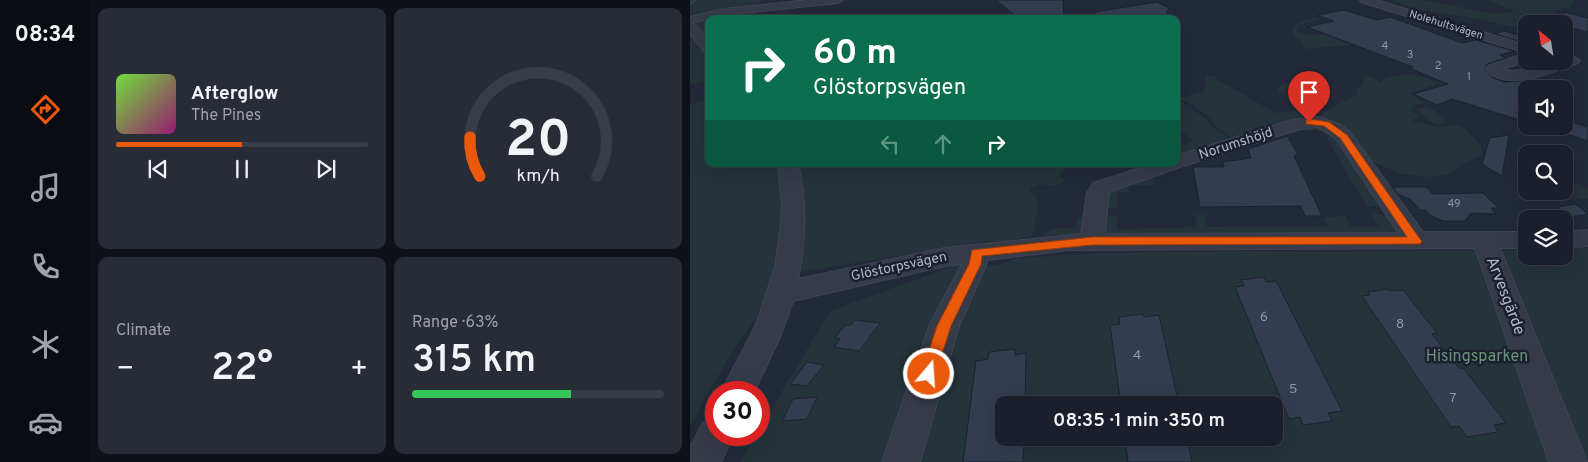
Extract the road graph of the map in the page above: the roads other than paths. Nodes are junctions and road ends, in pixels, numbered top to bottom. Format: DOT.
graph roads {
  1 [pos="838,0"];
  2 [pos="1365,0"];
  3 [pos="1372,0"];
  4 [pos="728,15"];
  5 [pos="705,18"];
  6 [pos="691,20"];
  7 [pos="705,42"];
  8 [pos="1518,49"];
  9 [pos="1518,49"];
  10 [pos="1518,56"];
  11 [pos="1573,62"];
  12 [pos="1588,66"];
  13 [pos="1538,70"];
  14 [pos="1180,161"];
  15 [pos="789,167"];
  16 [pos="1163,167"];
  17 [pos="1588,238"];
  18 [pos="1573,239"];
  19 [pos="1518,240"];
  20 [pos="1092,241"];
  21 [pos="1416,241"];
  22 [pos="1486,241"];
  23 [pos="976,253"];
  24 [pos="782,293"];
  25 [pos="743,381"];
  26 [pos="710,446"];
  27 [pos="702,462"];
  28 [pos="901,462"];
  29 [pos="1568,462"];
  1 -- 4 [label="street"];
  2 -- 8 [label="street, Nolehultsvägen"];
  3 -- 9 [label="street, Nolehultsvägen"];
  5 -- 6 [label="street"];
  6 -- 7 [label="street"];
  10 -- 13 [label="street"];
  11 -- 12 [label="street"];
  14 -- 21 [label="street, Norumshöjd"];
  15 -- 24 [label="street"];
  16 -- 20 [label="street"];
  17 -- 18 [label="street"];
  19 -- 22 [label="street, Glöstorpsvägen"];
  20 -- 21 [label="street, Glöstorpsvägen"];
  20 -- 23 [label="street, Glöstorpsvägen"];
  21 -- 22 [label="street, Glöstorpsvägen"];
  22 -- 29 [label="street, Arvesgärde"];
  23 -- 24 [label="street, Glöstorpsvägen"];
  23 -- 28 [label="street"];
  24 -- 25 [label="street"];
  26 -- 27 [label="street"];
}
